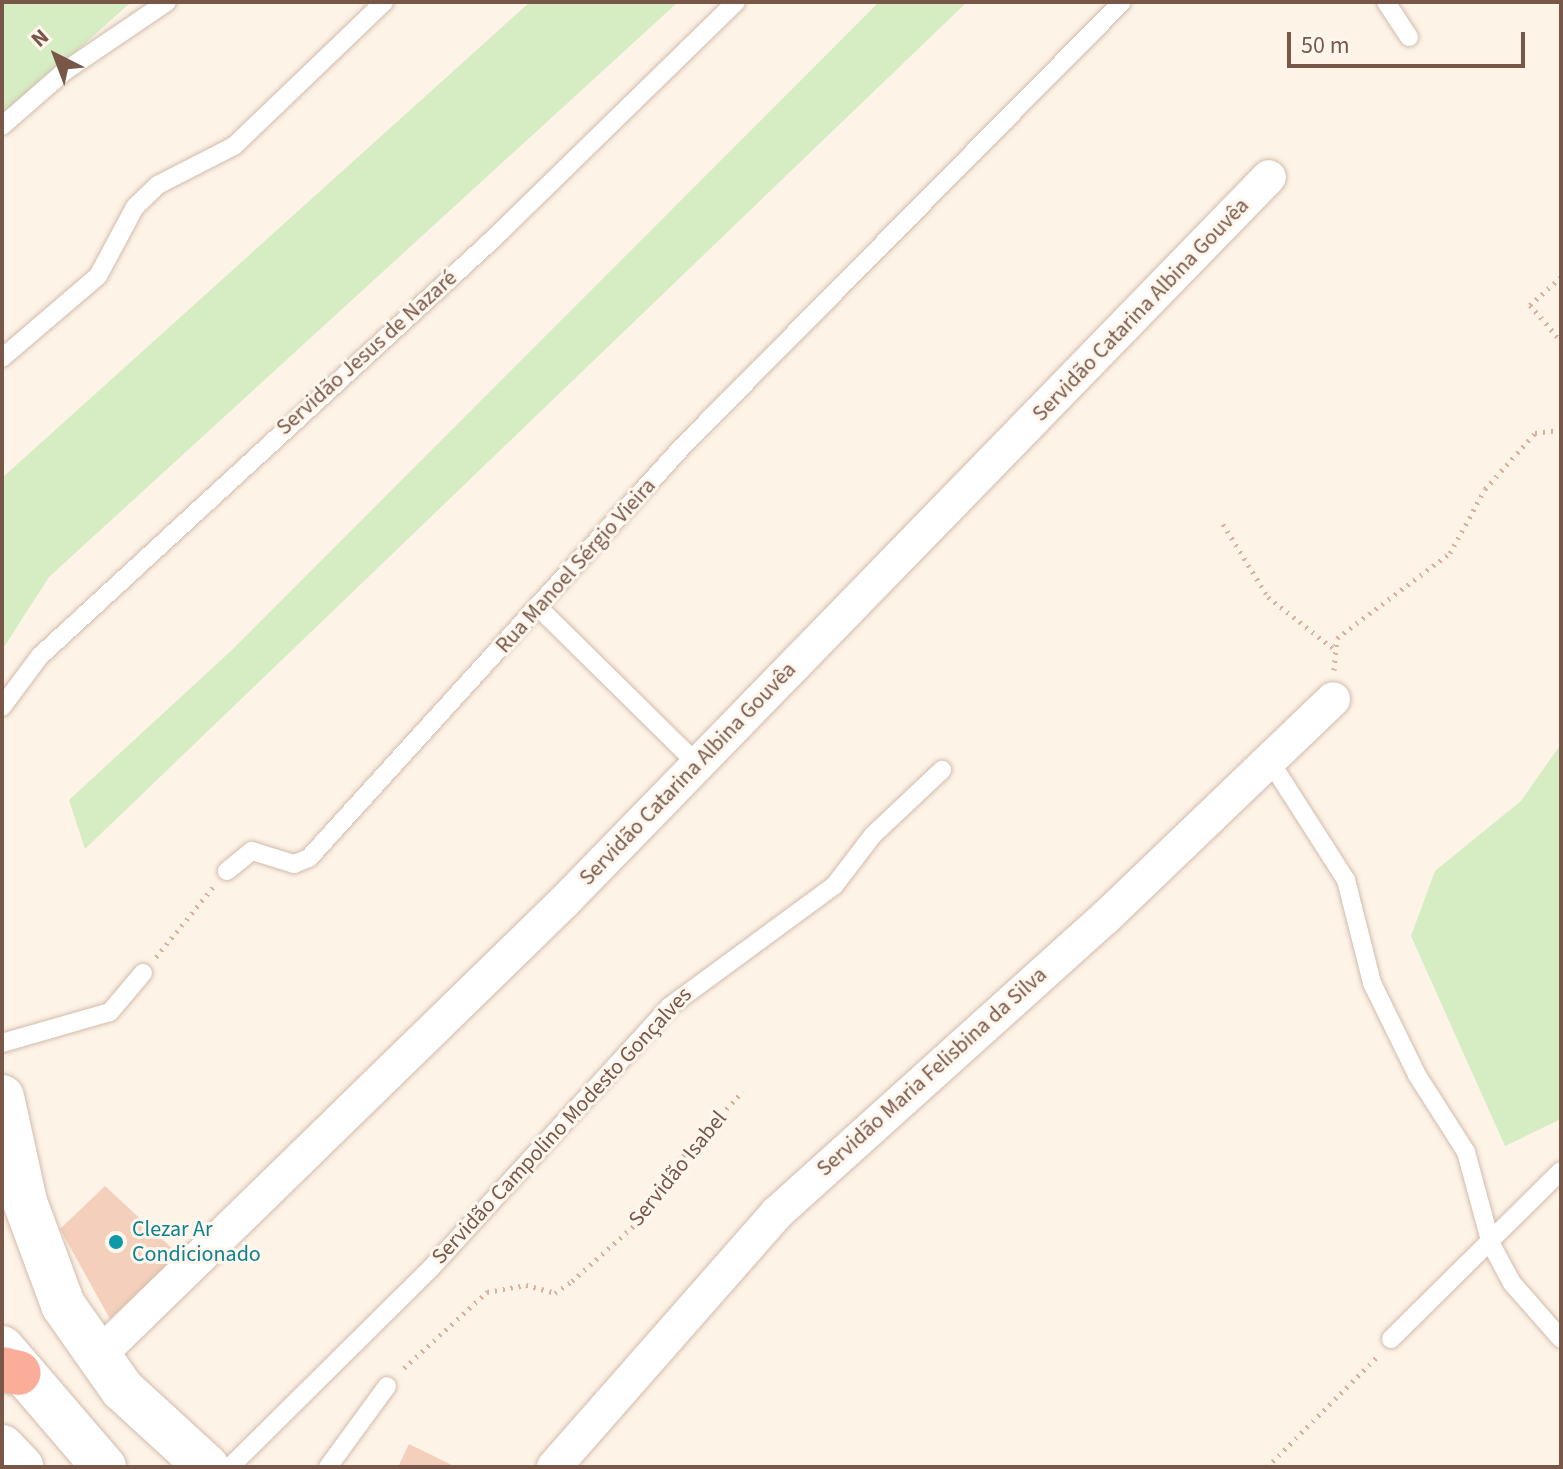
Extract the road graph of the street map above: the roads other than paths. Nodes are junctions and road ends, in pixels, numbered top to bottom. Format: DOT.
graph roads {
  1 [pos="167,2"];
  2 [pos="384,2"];
  3 [pos="736,2"];
  4 [pos="1122,2"];
  5 [pos="1386,2"];
  6 [pos="1409,37"];
  7 [pos="2,126"];
  8 [pos="1269,177"];
  9 [pos="2,358"];
  10 [pos="540,609"];
  11 [pos="1333,699"];
  12 [pos="2,707"];
  13 [pos="1268,758"];
  14 [pos="698,765"];
  15 [pos="942,770"];
  16 [pos="227,871"];
  17 [pos="143,973"];
  18 [pos="2,1043"];
  19 [pos="3,1111"];
  20 [pos="1561,1171"];
  21 [pos="13,1197"];
  22 [pos="1491,1244"];
  23 [pos="1391,1339"];
  24 [pos="1561,1339"];
  25 [pos="95,1359"];
  26 [pos="8,1363"];
  27 [pos="387,1386"];
  28 [pos="2,1447"];
  29 [pos="21,1467"];
  30 [pos="104,1467"];
  31 [pos="207,1467"];
  32 [pos="230,1467"];
  33 [pos="328,1467"];
  34 [pos="554,1467"];
  1 -- 7 [label="lane"];
  2 -- 9 [label="lane"];
  3 -- 12 [label="lane, Servidão Jesus de Nazaré"];
  4 -- 10 [label="lane, Rua Manoel Sérgio Vieira"];
  5 -- 6 [label="lane"];
  8 -- 14 [label="street, Servidão Catarina Albina Gouvêa"];
  10 -- 14 [label="lane"];
  10 -- 16 [label="lane, Rua Manoel Sérgio Vieira"];
  11 -- 13 [label="street, Servidão Maria Felisbina da Silva"];
  13 -- 22 [label="lane"];
  13 -- 34 [label="street, Servidão Maria Felisbina da Silva"];
  14 -- 25 [label="street, Servidão Catarina Albina Gouvêa"];
  15 -- 32 [label="lane, Servidão Campolino Modesto Gonçalves"];
  17 -- 18 [label="lane"];
  19 -- 21 [label="street"];
  20 -- 22 [label="lane"];
  21 -- 25 [label="street"];
  22 -- 23 [label="lane"];
  22 -- 24 [label="lane"];
  25 -- 31 [label="street"];
  26 -- 30 [label="street"];
  27 -- 33 [label="lane"];
  28 -- 29 [label="street"];
}
